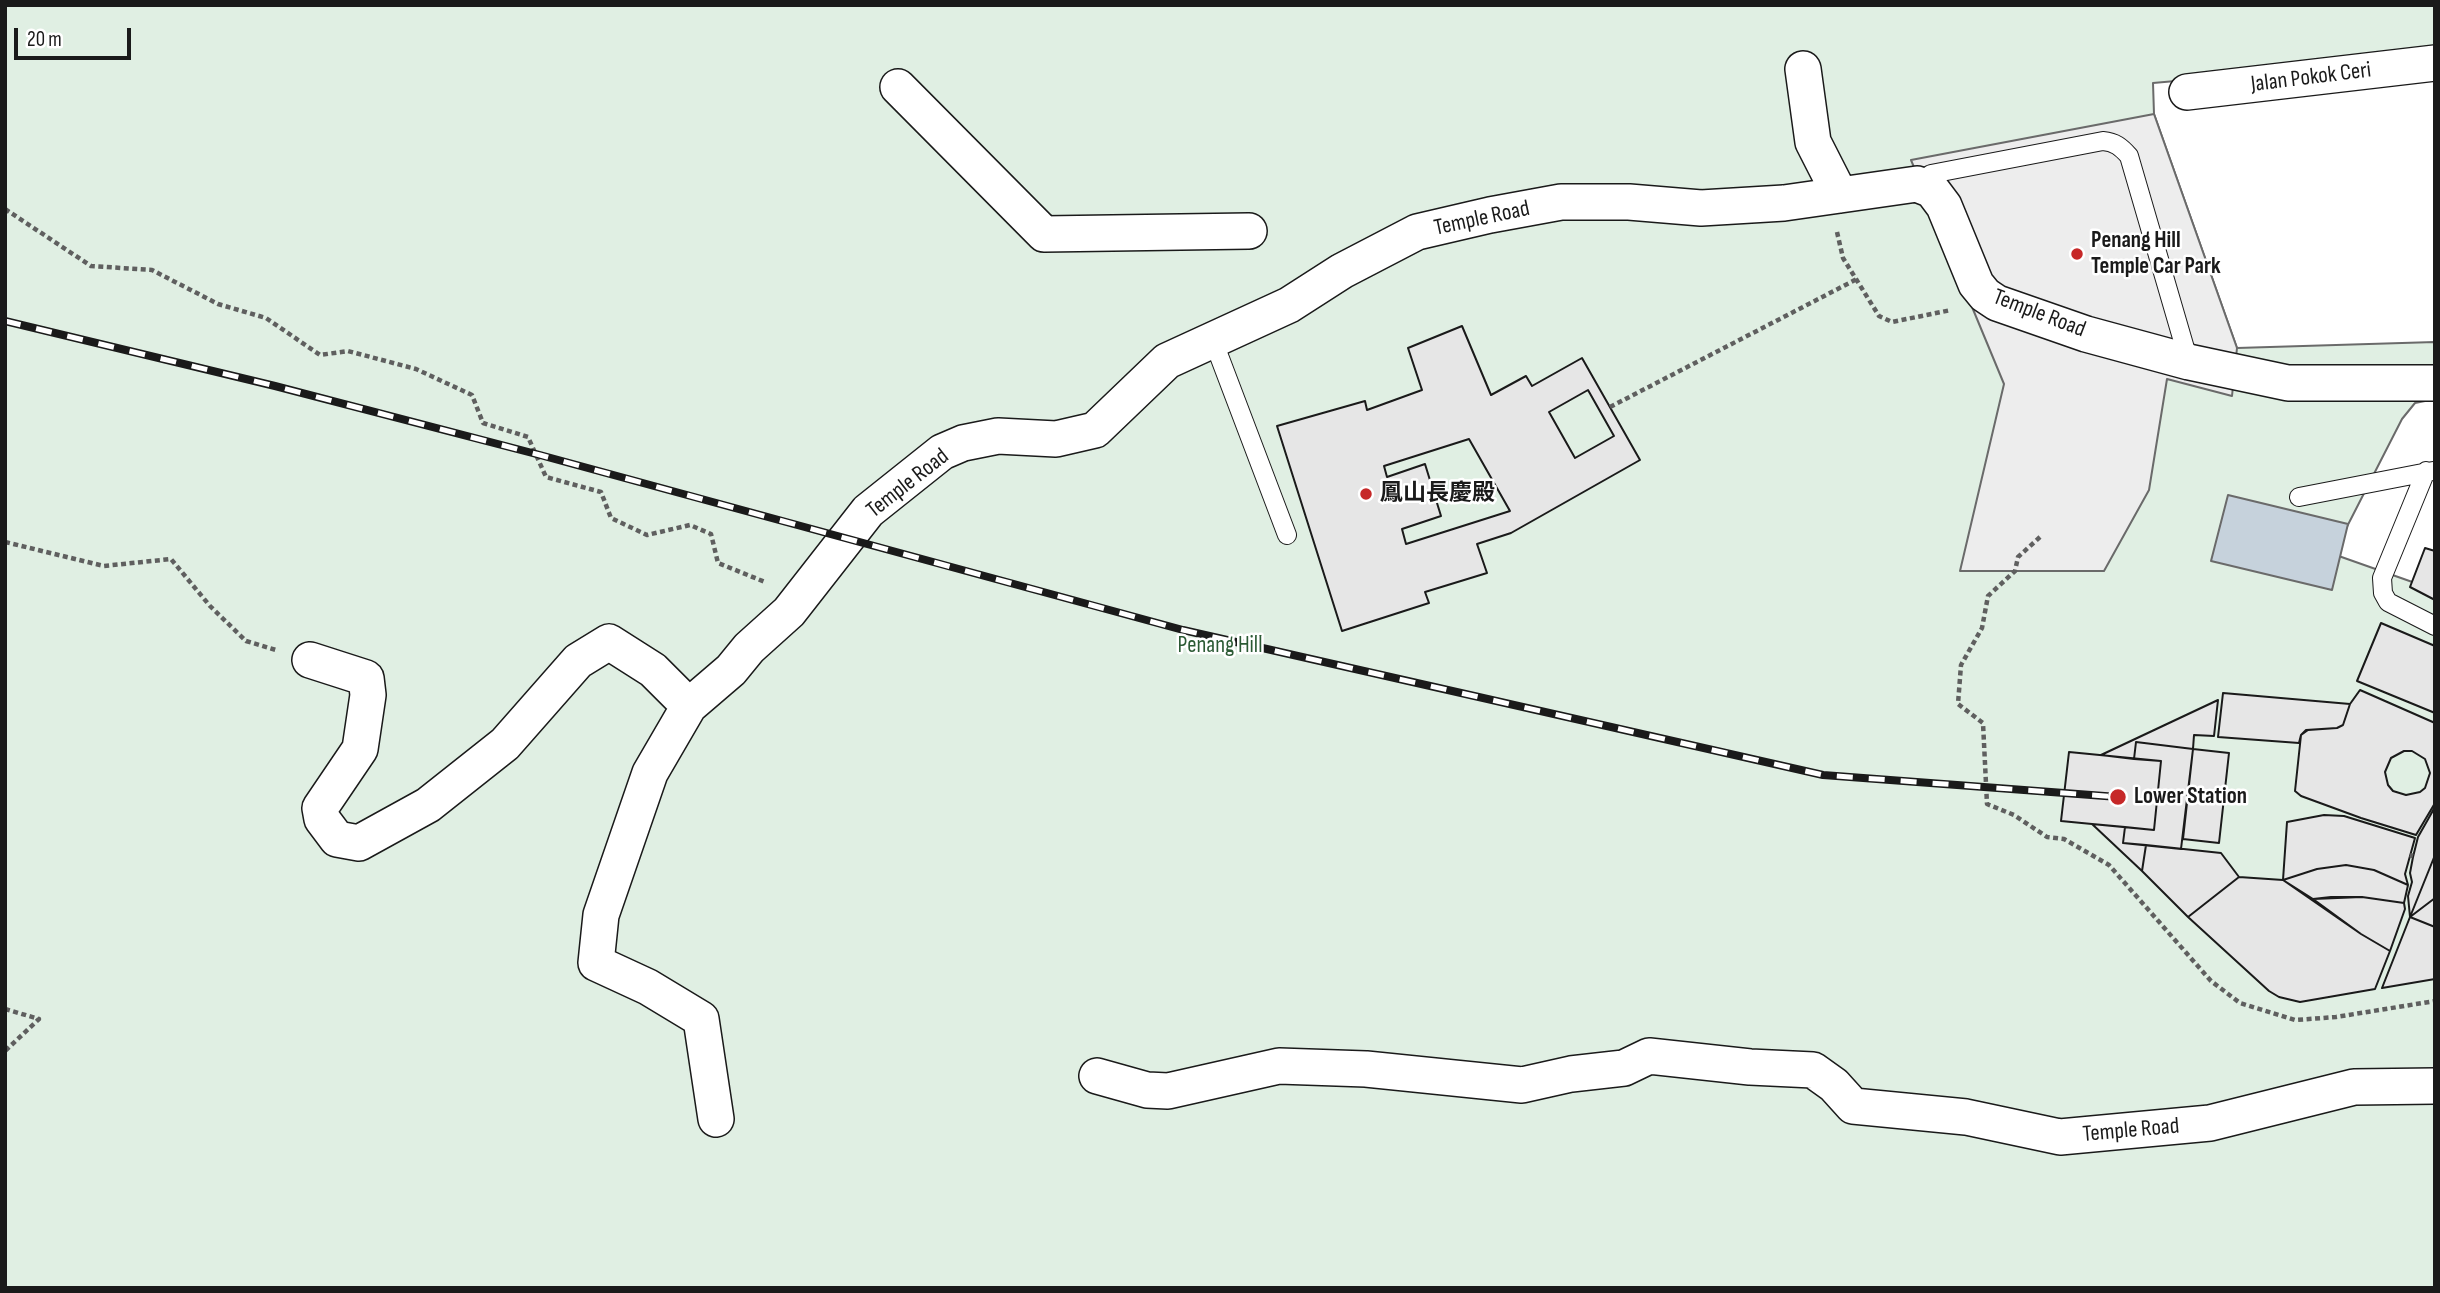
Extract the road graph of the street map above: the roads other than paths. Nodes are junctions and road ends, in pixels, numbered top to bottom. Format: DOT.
graph roads {
  1 [pos="2435,63"];
  2 [pos="1803,69"];
  3 [pos="898,86"];
  4 [pos="2186,92"];
  5 [pos="1917,184"];
  6 [pos="1840,195"];
  7 [pos="1249,231"];
  8 [pos="1213,340"];
  9 [pos="2189,362"];
  10 [pos="2435,383"];
  11 [pos="2430,471"];
  12 [pos="2300,497"];
  13 [pos="1287,535"];
  14 [pos="2435,626"];
  15 [pos="310,660"];
  16 [pos="690,706"];
  17 [pos="1097,1076"];
  18 [pos="2435,1086"];
  19 [pos="716,1119"];
  1 -- 4 [label="street, Jalan Pokok Ceri"];
  2 -- 6 [label="street"];
  3 -- 7 [label="street"];
  5 -- 6 [label="street, Temple Road"];
  5 -- 9 [label="street, Temple Road"];
  5 -- 9 [label="lane"];
  6 -- 8 [label="street, Temple Road"];
  8 -- 13 [label="lane"];
  8 -- 16 [label="street, Temple Road"];
  9 -- 10 [label="street"];
  11 -- 12 [label="lane"];
  11 -- 14 [label="lane"];
  15 -- 16 [label="street"];
  16 -- 19 [label="street, Temple Road"];
  17 -- 18 [label="street, Temple Road"];
}
